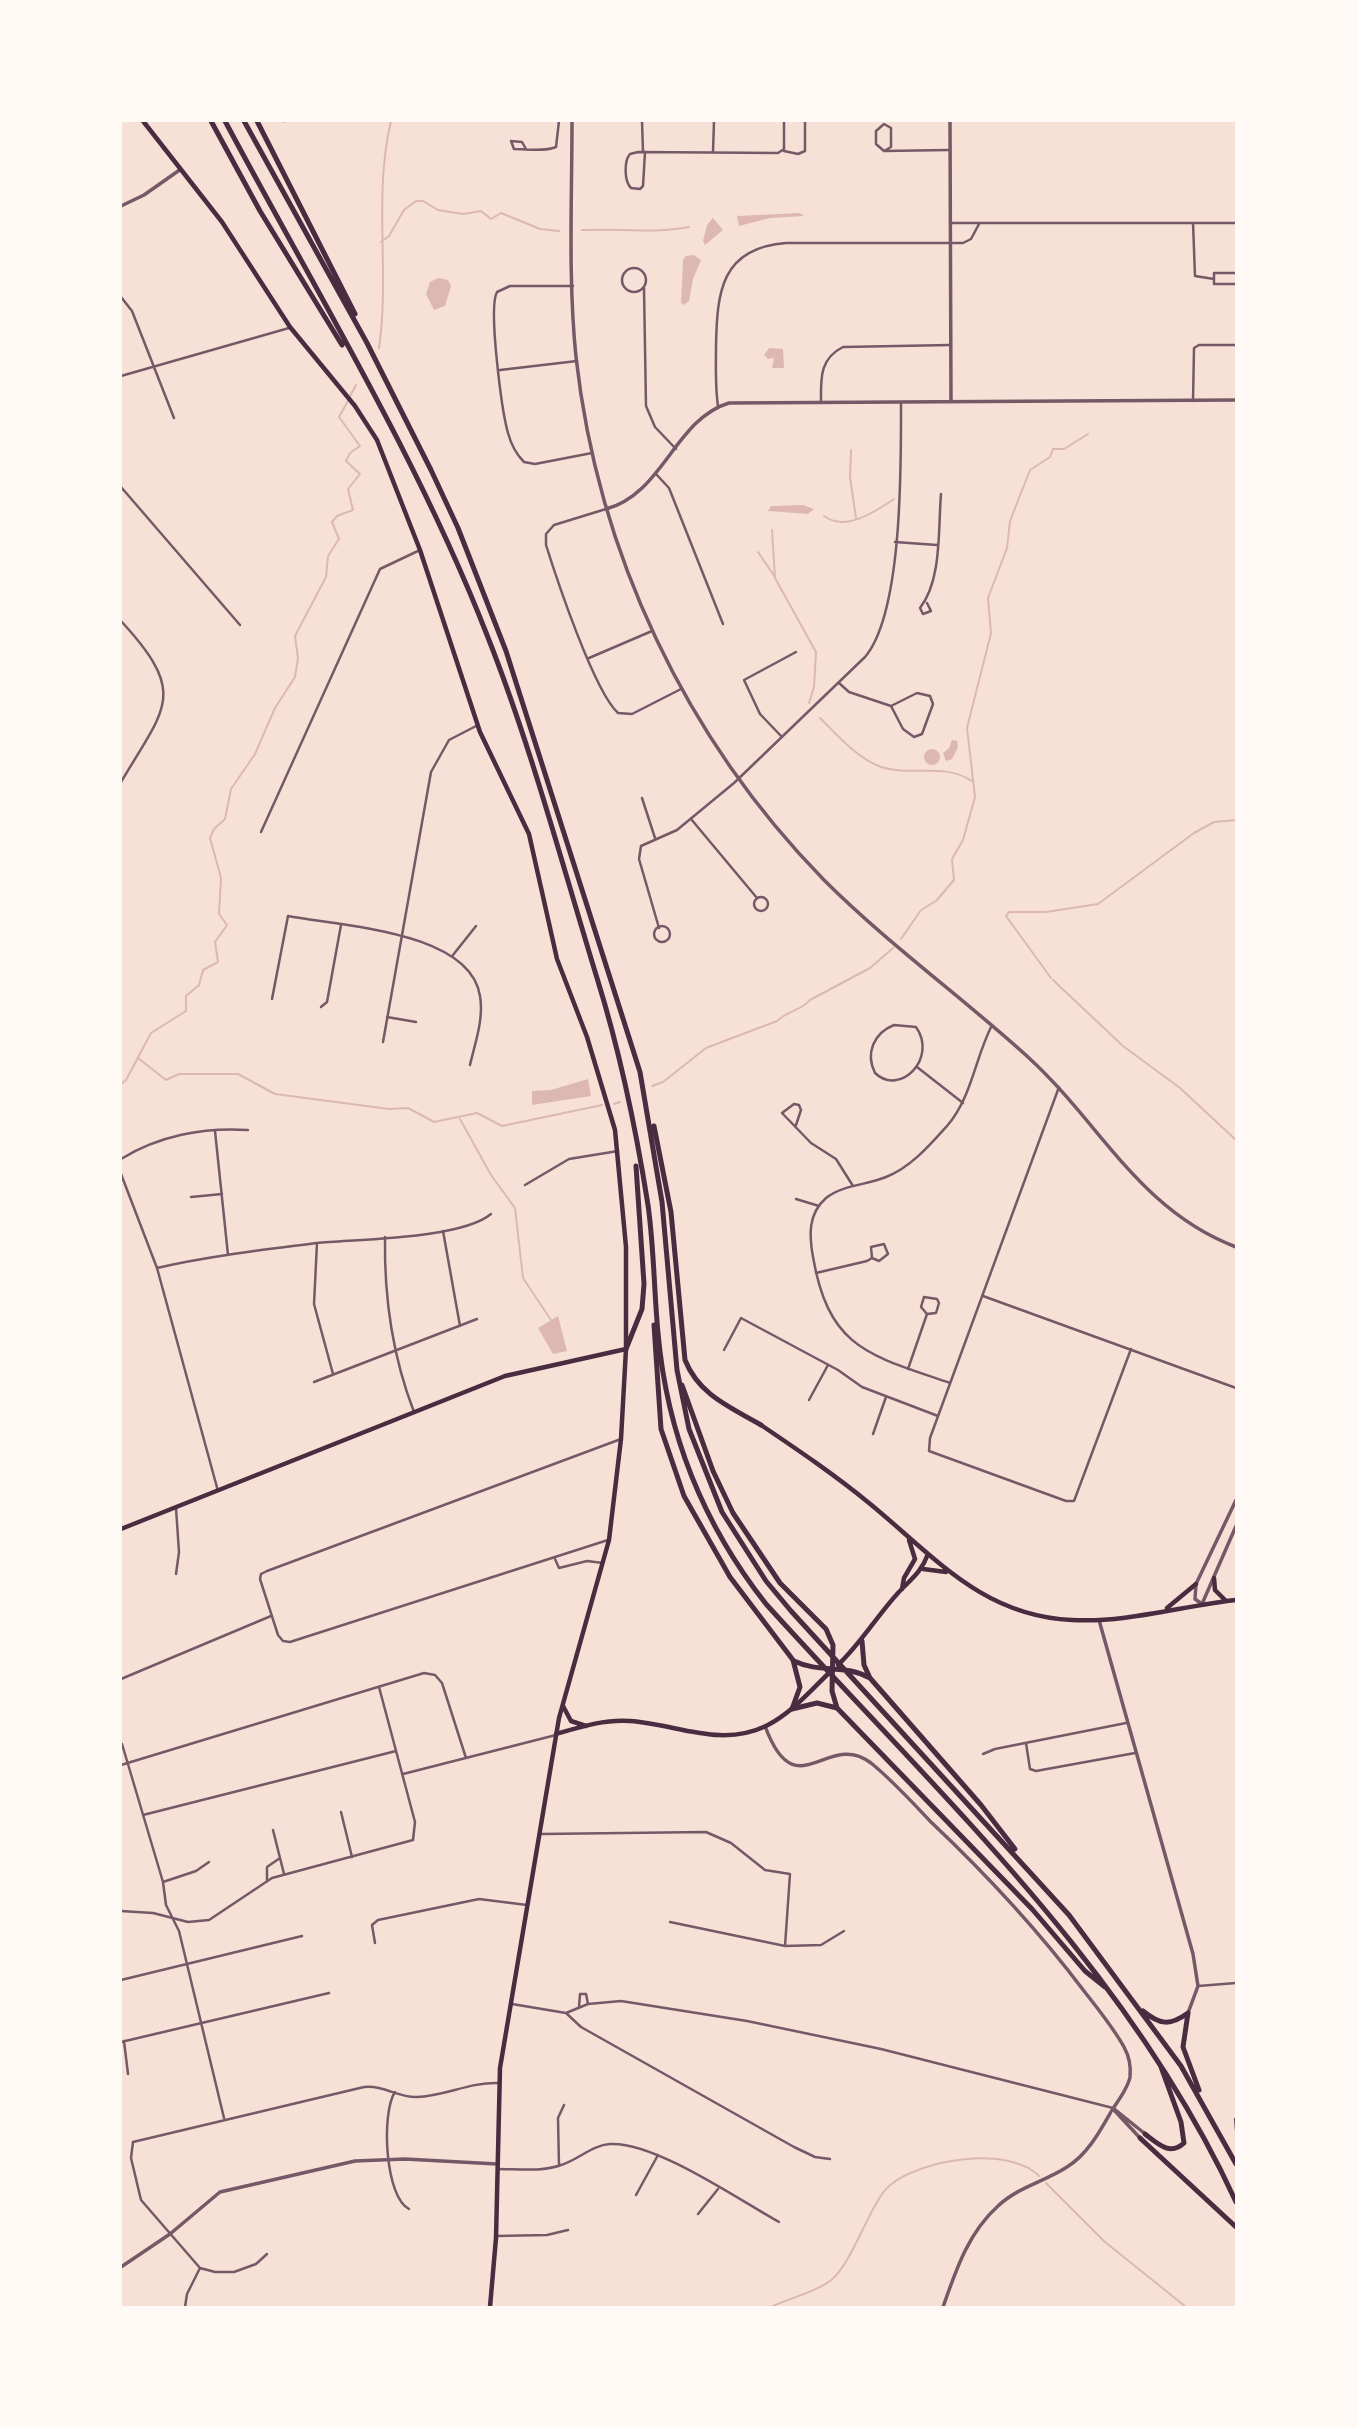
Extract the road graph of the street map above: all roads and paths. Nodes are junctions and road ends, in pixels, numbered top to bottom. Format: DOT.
graph roads {
  1 [pos="143,121"];
  2 [pos="211,121"];
  3 [pos="225,121"];
  4 [pos="244,121"];
  5 [pos="257,121"];
  6 [pos="559,121"];
  7 [pos="572,121"];
  8 [pos="642,121"];
  9 [pos="714,121"];
  10 [pos="784,121"];
  11 [pos="805,121"];
  12 [pos="950,121"];
  13 [pos="884,122"];
  14 [pos="526,149"];
  15 [pos="950,150"];
  16 [pos="783,151"];
  17 [pos="884,151"];
  18 [pos="644,152"];
  19 [pos="713,153"];
  20 [pos="181,169"];
  21 [pos="121,206"];
  22 [pos="950,223"];
  23 [pos="1193,223"];
  24 [pos="1236,223"];
  25 [pos="979,224"];
  26 [pos="949,243"];
  27 [pos="1236,273"];
  28 [pos="1214,279"];
  29 [pos="1236,284"];
  30 [pos="573,286"];
  31 [pos="644,288"];
  32 [pos="121,298"];
  33 [pos="290,327"];
  34 [pos="368,342"];
  35 [pos="950,345"];
  36 [pos="1236,345"];
  37 [pos="351,355"];
  38 [pos="577,361"];
  39 [pos="153,367"];
  40 [pos="499,370"];
  41 [pos="121,376"];
  42 [pos="1236,400"];
  43 [pos="951,401"];
  44 [pos="1193,401"];
  45 [pos="821,402"];
  46 [pos="901,402"];
  47 [pos="718,406"];
  48 [pos="174,418"];
  49 [pos="676,450"];
  50 [pos="592,453"];
  51 [pos="656,474"];
  52 [pos="121,487"];
  53 [pos="941,494"];
  54 [pos="606,509"];
  55 [pos="895,542"];
  56 [pos="937,545"];
  57 [pos="420,550"];
  58 [pos="927,603"];
  59 [pos="121,621"];
  60 [pos="723,624"];
  61 [pos="240,625"];
  62 [pos="652,631"];
  63 [pos="796,652"];
  64 [pos="589,659"];
  65 [pos="839,683"];
  66 [pos="681,689"];
  67 [pos="891,706"];
  68 [pos="478,724"];
  69 [pos="782,737"];
  70 [pos="738,779"];
  71 [pos="121,782"];
  72 [pos="642,798"];
  73 [pos="691,818"];
  74 [pos="261,831"];
  75 [pos="655,839"];
  76 [pos="757,898"];
  77 [pos="341,926"];
  78 [pos="476,926"];
  79 [pos="659,928"];
  80 [pos="401,936"];
  81 [pos="453,955"];
  82 [pos="272,999"];
  83 [pos="321,1007"];
  84 [pos="387,1017"];
  85 [pos="416,1022"];
  86 [pos="992,1025"];
  87 [pos="383,1042"];
  88 [pos="470,1065"];
  89 [pos="917,1068"];
  90 [pos="1059,1087"];
  91 [pos="645,1094"];
  92 [pos="963,1103"];
  93 [pos="796,1125"];
  94 [pos="215,1130"];
  95 [pos="248,1130"];
  96 [pos="634,1139"];
  97 [pos="618,1151"];
  98 [pos="121,1160"];
  99 [pos="121,1174"];
  100 [pos="525,1185"];
  101 [pos="853,1186"];
  102 [pos="222,1194"];
  103 [pos="191,1197"];
  104 [pos="796,1199"];
  105 [pos="819,1206"];
  106 [pos="491,1214"];
  107 [pos="443,1231"];
  108 [pos="385,1237"];
  109 [pos="317,1243"];
  110 [pos="1236,1247"];
  111 [pos="228,1255"];
  112 [pos="872,1258"];
  113 [pos="156,1268"];
  114 [pos="816,1273"];
  115 [pos="655,1291"];
  116 [pos="983,1296"];
  117 [pos="926,1314"];
  118 [pos="477,1319"];
  119 [pos="460,1326"];
  120 [pos="626,1349"];
  121 [pos="1131,1349"];
  122 [pos="724,1350"];
  123 [pos="396,1352"];
  124 [pos="828,1365"];
  125 [pos="908,1369"];
  126 [pos="677,1370"];
  127 [pos="333,1375"];
  128 [pos="314,1382"];
  129 [pos="951,1383"];
  130 [pos="1236,1388"];
  131 [pos="886,1397"];
  132 [pos="809,1400"];
  133 [pos="415,1414"];
  134 [pos="938,1416"];
  135 [pos="761,1425"];
  136 [pos="873,1434"];
  137 [pos="621,1439"];
  138 [pos="218,1490"];
  139 [pos="1236,1500"];
  140 [pos="176,1508"];
  141 [pos="1236,1526"];
  142 [pos="121,1529"];
  143 [pos="907,1536"];
  144 [pos="609,1540"];
  145 [pos="928,1554"];
  146 [pos="554,1558"];
  147 [pos="603,1563"];
  148 [pos="910,1566"];
  149 [pos="923,1569"];
  150 [pos="176,1574"];
  151 [pos="950,1574"];
  152 [pos="1214,1578"];
  153 [pos="1196,1584"];
  154 [pos="902,1589"];
  155 [pos="1236,1600"];
  156 [pos="1227,1601"];
  157 [pos="1202,1604"];
  158 [pos="1164,1611"];
  159 [pos="271,1616"];
  160 [pos="1099,1620"];
  161 [pos="862,1641"];
  162 [pos="793,1660"];
  163 [pos="834,1668"];
  164 [pos="870,1678"];
  165 [pos="121,1679"];
  166 [pos="379,1687"];
  167 [pos="563,1702"];
  168 [pos="837,1708"];
  169 [pos="792,1709"];
  170 [pos="1126,1723"];
  171 [pos="586,1726"];
  172 [pos="765,1726"];
  173 [pos="556,1734"];
  174 [pos="1026,1742"];
  175 [pos="122,1744"];
  176 [pos="396,1751"];
  177 [pos="1135,1753"];
  178 [pos="983,1754"];
  179 [pos="466,1758"];
  180 [pos="127,1763"];
  181 [pos="121,1765"];
  182 [pos="403,1774"];
  183 [pos="341,1812"];
  184 [pos="143,1815"];
  185 [pos="273,1830"];
  186 [pos="541,1834"];
  187 [pos="352,1857"];
  188 [pos="280,1858"];
  189 [pos="209,1863"];
  190 [pos="284,1874"];
  191 [pos="1032,1874"];
  192 [pos="267,1880"];
  193 [pos="163,1882"];
  194 [pos="530,1906"];
  195 [pos="121,1912"];
  196 [pos="173,1918"];
  197 [pos="670,1922"];
  198 [pos="844,1931"];
  199 [pos="302,1936"];
  200 [pos="375,1942"];
  201 [pos="785,1945"];
  202 [pos="187,1964"];
  203 [pos="121,1980"];
  204 [pos="1236,1983"];
  205 [pos="1198,1986"];
  206 [pos="329,1993"];
  207 [pos="1113,1994"];
  208 [pos="1133,2002"];
  209 [pos="512,2004"];
  210 [pos="588,2004"];
  211 [pos="579,2007"];
  212 [pos="566,2013"];
  213 [pos="1188,2013"];
  214 [pos="200,2023"];
  215 [pos="122,2042"];
  216 [pos="1157,2057"];
  217 [pos="128,2074"];
  218 [pos="498,2083"];
  219 [pos="395,2091"];
  220 [pos="564,2105"];
  221 [pos="1113,2109"];
  222 [pos="1210,2117"];
  223 [pos="225,2119"];
  224 [pos="1235,2119"];
  225 [pos="1236,2130"];
  226 [pos="1143,2136"];
  227 [pos="658,2155"];
  228 [pos="390,2158"];
  229 [pos="830,2159"];
  230 [pos="1236,2164"];
  231 [pos="497,2166"];
  232 [pos="559,2166"];
  233 [pos="718,2189"];
  234 [pos="636,2195"];
  235 [pos="1236,2202"];
  236 [pos="409,2209"];
  237 [pos="698,2214"];
  238 [pos="779,2222"];
  239 [pos="1236,2227"];
  240 [pos="568,2230"];
  241 [pos="170,2234"];
  242 [pos="496,2236"];
  243 [pos="267,2254"];
  244 [pos="121,2267"];
  245 [pos="201,2268"];
  246 [pos="185,2307"];
  247 [pos="490,2307"];
  248 [pos="943,2307"];
  1 -- 20 [label="main road"];
  2 -- 37 [label="highway"];
  3 -- 37 [label="highway"];
  4 -- 34 [label="highway"];
  5 -- 34 [label="highway"];
  6 -- 14 [label="street"];
  7 -- 30 [label="street"];
  8 -- 18 [label="street"];
  9 -- 19 [label="street"];
  10 -- 16 [label="street"];
  11 -- 16 [label="street"];
  12 -- 15 [label="street"];
  13 -- 17 [label="street"];
  13 -- 17 [label="street"];
  15 -- 17 [label="street"];
  15 -- 22 [label="street"];
  16 -- 19 [label="street"];
  18 -- 18 [label="street"];
  18 -- 19 [label="street"];
  20 -- 21 [label="street"];
  20 -- 33 [label="main road"];
  22 -- 25 [label="street"];
  22 -- 26 [label="street"];
  23 -- 24 [label="street"];
  23 -- 25 [label="street"];
  23 -- 28 [label="street"];
  25 -- 26 [label="street"];
  26 -- 35 [label="street"];
  26 -- 47 [label="street"];
  27 -- 28 [label="street"];
  28 -- 29 [label="street"];
  30 -- 38 [label="street"];
  30 -- 40 [label="street"];
  31 -- 31 [label="street"];
  31 -- 49 [label="street"];
  32 -- 39 [label="street"];
  33 -- 39 [label="street"];
  33 -- 57 [label="main road"];
  34 -- 91 [label="highway"];
  35 -- 43 [label="street"];
  35 -- 45 [label="street"];
  36 -- 44 [label="street"];
  37 -- 96 [label="highway"];
  38 -- 40 [label="street"];
  38 -- 50 [label="street"];
  39 -- 41 [label="street"];
  39 -- 48 [label="street"];
  40 -- 50 [label="street"];
  42 -- 44 [label="street"];
  43 -- 44 [label="street"];
  43 -- 46 [label="street"];
  45 -- 46 [label="street"];
  45 -- 47 [label="street"];
  46 -- 55 [label="street"];
  47 -- 49 [label="street"];
  49 -- 51 [label="street"];
  50 -- 54 [label="street"];
  51 -- 54 [label="street"];
  51 -- 60 [label="street"];
  52 -- 61 [label="street"];
  53 -- 56 [label="street"];
  54 -- 62 [label="street"];
  54 -- 64 [label="street"];
  55 -- 56 [label="street"];
  55 -- 65 [label="street"];
  56 -- 58 [label="street"];
  57 -- 68 [label="main road"];
  57 -- 74 [label="street"];
  59 -- 71 [label="street"];
  62 -- 64 [label="street"];
  62 -- 66 [label="street"];
  63 -- 69 [label="street"];
  64 -- 66 [label="street"];
  65 -- 67 [label="street"];
  65 -- 69 [label="street"];
  66 -- 70 [label="street"];
  67 -- 67 [label="street"];
  68 -- 80 [label="street"];
  68 -- 97 [label="main road"];
  69 -- 70 [label="street"];
  70 -- 73 [label="street"];
  70 -- 86 [label="street"];
  72 -- 75 [label="street"];
  73 -- 75 [label="street"];
  73 -- 76 [label="street"];
  75 -- 79 [label="street"];
  77 -- 80 [label="street"];
  77 -- 82 [label="street"];
  77 -- 83 [label="street"];
  78 -- 81 [label="street"];
  79 -- 79 [label="street"];
  80 -- 81 [label="street"];
  80 -- 84 [label="street"];
  81 -- 88 [label="street"];
  84 -- 85 [label="street"];
  84 -- 87 [label="street"];
  86 -- 90 [label="street"];
  86 -- 92 [label="street"];
  89 -- 89 [label="street"];
  89 -- 92 [label="street"];
  90 -- 110 [label="street"];
  90 -- 116 [label="street"];
  91 -- 126 [label="highway"];
  91 -- 135 [label="highway"];
  92 -- 101 [label="street"];
  93 -- 93 [label="street"];
  93 -- 101 [label="street"];
  94 -- 95 [label="street"];
  94 -- 98 [label="street"];
  94 -- 102 [label="street"];
  96 -- 115 [label="highway"];
  96 -- 120 [label="highway"];
  97 -- 100 [label="street"];
  97 -- 120 [label="main road"];
  99 -- 113 [label="street"];
  101 -- 105 [label="street"];
  102 -- 103 [label="street"];
  102 -- 111 [label="street"];
  104 -- 105 [label="street"];
  105 -- 114 [label="street"];
  106 -- 107 [label="street"];
  107 -- 108 [label="street"];
  107 -- 119 [label="street"];
  108 -- 109 [label="street"];
  108 -- 123 [label="street"];
  109 -- 111 [label="street"];
  109 -- 127 [label="street"];
  111 -- 113 [label="street"];
  112 -- 112 [label="street"];
  112 -- 114 [label="street"];
  113 -- 138 [label="street"];
  114 -- 125 [label="street"];
  115 -- 162 [label="highway"];
  115 -- 207 [label="highway"];
  116 -- 121 [label="street"];
  116 -- 129 [label="street"];
  117 -- 117 [label="street"];
  117 -- 125 [label="street"];
  118 -- 119 [label="street"];
  119 -- 123 [label="street"];
  120 -- 133 [label="main road"];
  120 -- 137 [label="main road"];
  121 -- 130 [label="street"];
  121 -- 134 [label="street"];
  122 -- 124 [label="street"];
  123 -- 127 [label="street"];
  123 -- 133 [label="street"];
  124 -- 131 [label="street"];
  124 -- 132 [label="street"];
  125 -- 129 [label="street"];
  126 -- 163 [label="highway"];
  126 -- 191 [label="highway"];
  127 -- 128 [label="street"];
  129 -- 134 [label="street"];
  131 -- 134 [label="street"];
  131 -- 136 [label="street"];
  133 -- 138 [label="main road"];
  135 -- 143 [label="main road"];
  137 -- 144 [label="main road"];
  137 -- 159 [label="street"];
  138 -- 140 [label="main road"];
  139 -- 153 [label="street"];
  140 -- 142 [label="main road"];
  140 -- 150 [label="street"];
  141 -- 152 [label="street"];
  143 -- 145 [label="main road"];
  143 -- 148 [label="main road"];
  144 -- 146 [label="street"];
  144 -- 147 [label="main road"];
  145 -- 148 [label="main road"];
  145 -- 149 [label="main road"];
  145 -- 151 [label="main road"];
  146 -- 147 [label="street"];
  146 -- 159 [label="street"];
  147 -- 167 [label="main road"];
  148 -- 154 [label="main road"];
  149 -- 151 [label="main road"];
  149 -- 154 [label="main road"];
  151 -- 160 [label="main road"];
  152 -- 156 [label="main road"];
  152 -- 157 [label="street"];
  153 -- 157 [label="street"];
  153 -- 158 [label="main road"];
  154 -- 161 [label="main road"];
  155 -- 156 [label="main road"];
  156 -- 157 [label="main road"];
  157 -- 158 [label="main road"];
  158 -- 160 [label="main road"];
  159 -- 165 [label="street"];
  160 -- 170 [label="street"];
  161 -- 163 [label="main road"];
  161 -- 164 [label="highway"];
  162 -- 163 [label="highway"];
  162 -- 169 [label="highway"];
  163 -- 164 [label="highway"];
  163 -- 168 [label="highway"];
  163 -- 169 [label="main road"];
  164 -- 191 [label="highway"];
  166 -- 176 [label="street"];
  166 -- 179 [label="street"];
  166 -- 180 [label="street"];
  167 -- 171 [label="main road"];
  167 -- 173 [label="main road"];
  168 -- 169 [label="highway"];
  168 -- 207 [label="highway"];
  169 -- 172 [label="main road"];
  170 -- 174 [label="street"];
  170 -- 177 [label="street"];
  171 -- 172 [label="main road"];
  171 -- 173 [label="main road"];
  172 -- 221 [label="street"];
  173 -- 179 [label="street"];
  173 -- 186 [label="main road"];
  174 -- 177 [label="street"];
  174 -- 178 [label="street"];
  175 -- 180 [label="street"];
  176 -- 182 [label="street"];
  176 -- 184 [label="street"];
  177 -- 205 [label="street"];
  179 -- 182 [label="street"];
  180 -- 181 [label="street"];
  180 -- 184 [label="street"];
  182 -- 187 [label="street"];
  183 -- 187 [label="street"];
  184 -- 193 [label="street"];
  185 -- 188 [label="street"];
  186 -- 194 [label="main road"];
  186 -- 201 [label="street"];
  187 -- 190 [label="street"];
  188 -- 190 [label="street"];
  188 -- 192 [label="street"];
  189 -- 193 [label="street"];
  190 -- 192 [label="street"];
  191 -- 208 [label="highway"];
  192 -- 196 [label="street"];
  193 -- 196 [label="street"];
  194 -- 200 [label="street"];
  194 -- 209 [label="main road"];
  195 -- 196 [label="street"];
  196 -- 202 [label="street"];
  197 -- 201 [label="street"];
  198 -- 201 [label="street"];
  199 -- 202 [label="street"];
  202 -- 203 [label="street"];
  202 -- 214 [label="street"];
  204 -- 205 [label="street"];
  205 -- 213 [label="street"];
  206 -- 214 [label="street"];
  207 -- 216 [label="highway"];
  208 -- 213 [label="highway"];
  208 -- 222 [label="highway"];
  209 -- 212 [label="street"];
  209 -- 218 [label="main road"];
  210 -- 211 [label="street"];
  210 -- 211 [label="street"];
  210 -- 221 [label="street"];
  211 -- 212 [label="street"];
  212 -- 229 [label="street"];
  213 -- 222 [label="highway"];
  214 -- 215 [label="street"];
  214 -- 223 [label="street"];
  215 -- 217 [label="street"];
  216 -- 226 [label="highway"];
  216 -- 235 [label="highway"];
  218 -- 219 [label="street"];
  218 -- 231 [label="main road"];
  219 -- 223 [label="street"];
  219 -- 228 [label="street"];
  220 -- 232 [label="street"];
  221 -- 226 [label="street"];
  221 -- 248 [label="street"];
  222 -- 230 [label="highway"];
  223 -- 241 [label="street"];
  224 -- 225 [label="street"];
  226 -- 239 [label="highway"];
  227 -- 232 [label="street"];
  227 -- 233 [label="street"];
  227 -- 234 [label="street"];
  228 -- 231 [label="street"];
  228 -- 236 [label="street"];
  228 -- 241 [label="street"];
  231 -- 232 [label="street"];
  231 -- 242 [label="main road"];
  233 -- 237 [label="street"];
  233 -- 238 [label="street"];
  240 -- 242 [label="street"];
  241 -- 244 [label="street"];
  241 -- 245 [label="street"];
  242 -- 247 [label="main road"];
  243 -- 245 [label="street"];
  245 -- 246 [label="street"];
}
